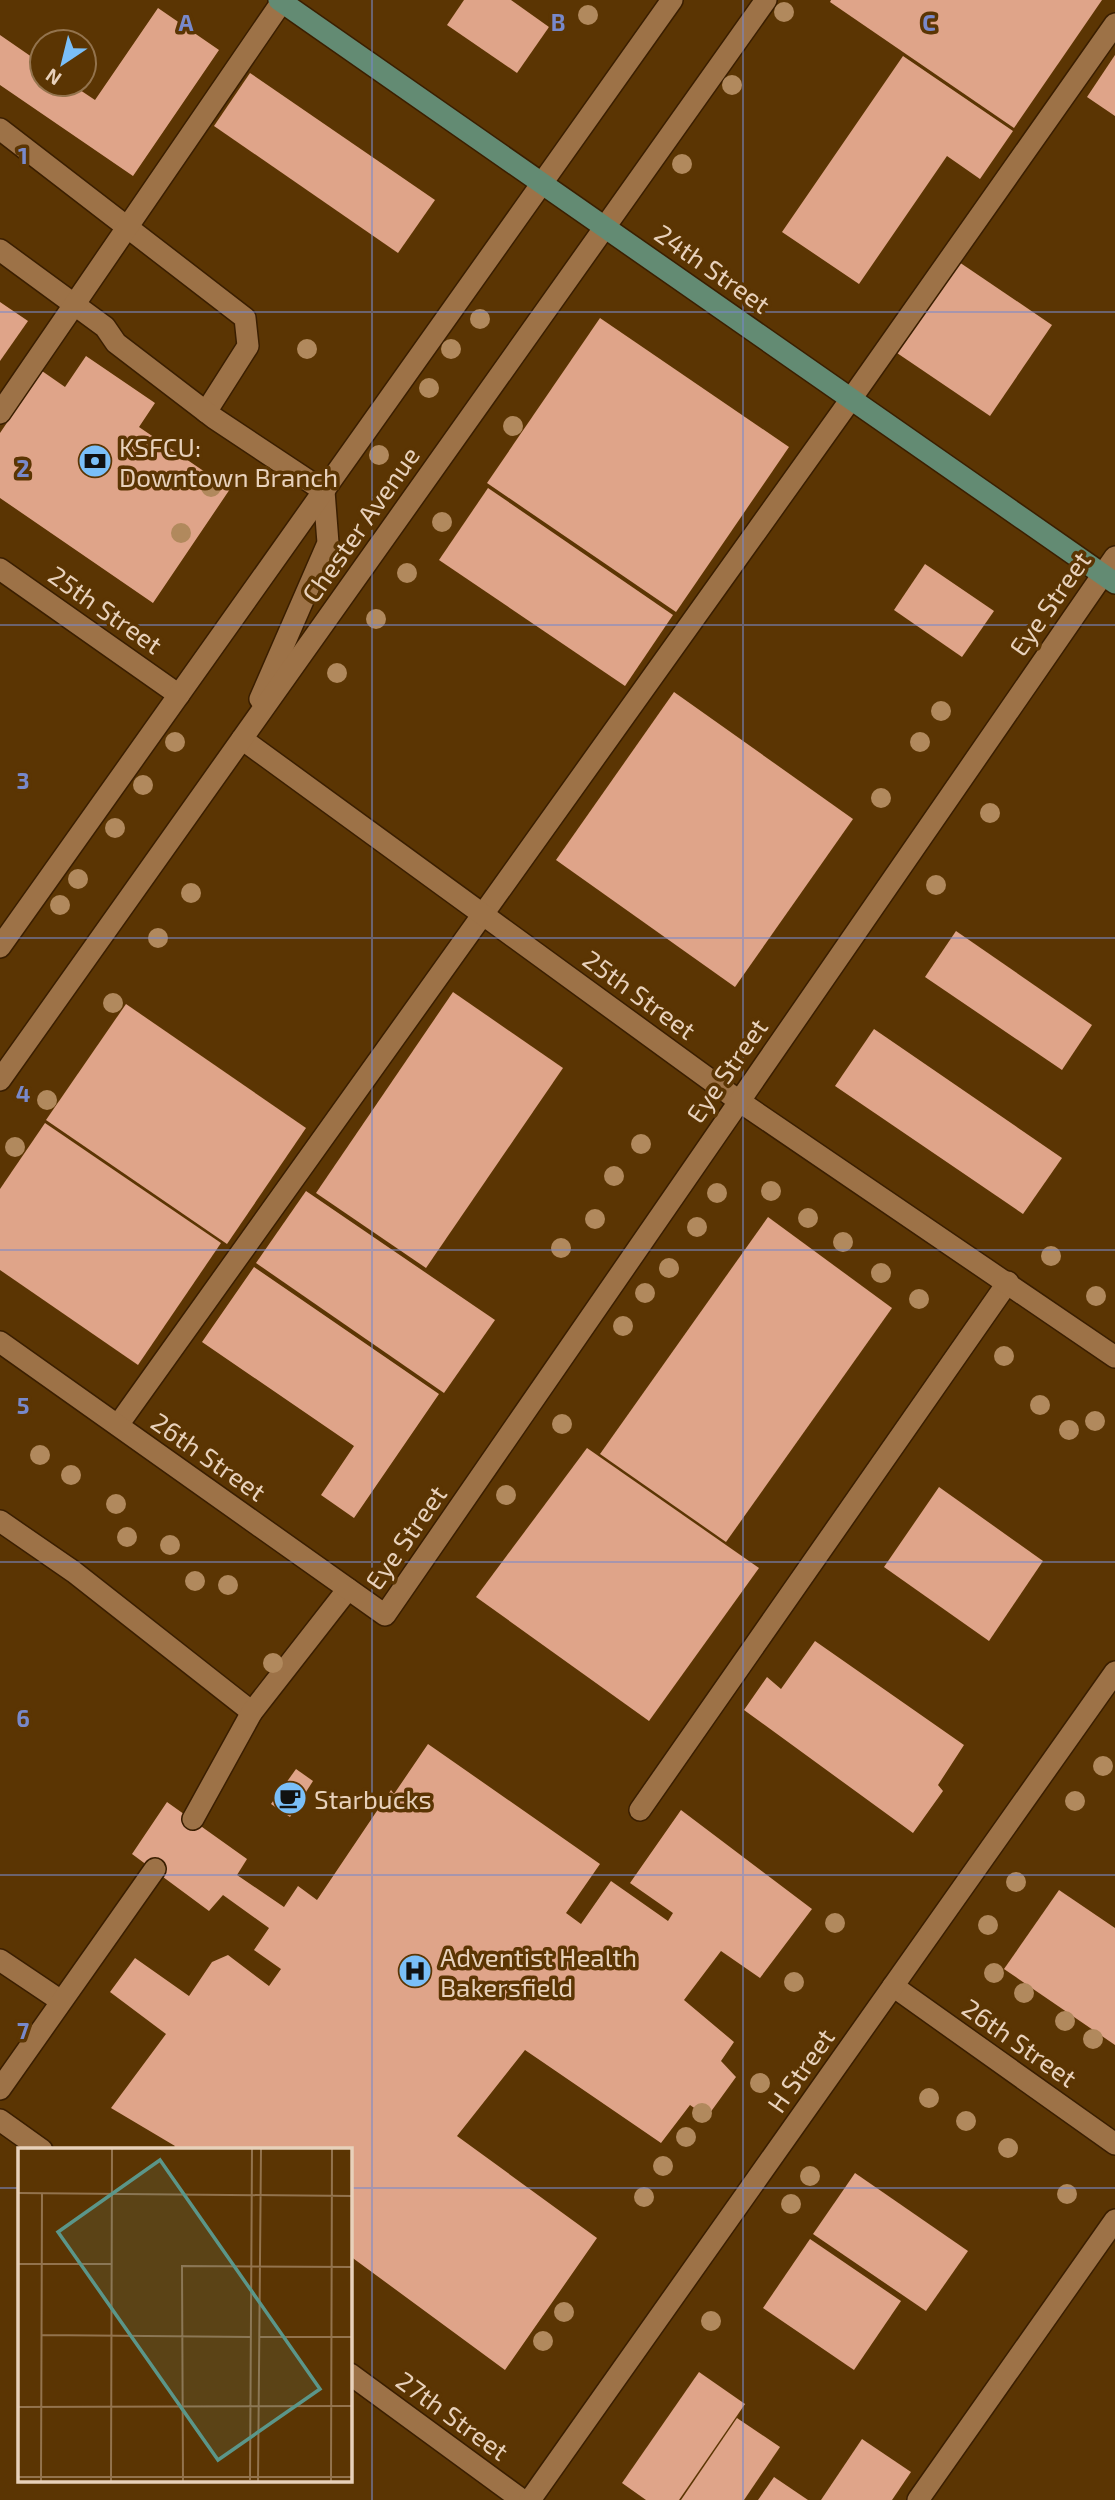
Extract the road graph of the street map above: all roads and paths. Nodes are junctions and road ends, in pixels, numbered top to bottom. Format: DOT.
graph roads {
  1 [pos="672,0"];
  2 [pos="766,0"];
  3 [pos="281,1"];
  4 [pos="1115,23"];
  5 [pos="0,129"];
  6 [pos="542,184"];
  7 [pos="605,227"];
  8 [pos="128,229"];
  9 [pos="0,250"];
  10 [pos="75,305"];
  11 [pos="851,400"];
  12 [pos="0,412"];
  13 [pos="206,412"];
  14 [pos="324,491"];
  15 [pos="0,569"];
  16 [pos="1111,572"];
  17 [pos="179,695"];
  18 [pos="242,739"];
  19 [pos="482,914"];
  20 [pos="0,947"];
  21 [pos="0,1080"];
  22 [pos="739,1101"];
  23 [pos="1008,1282"];
  24 [pos="0,1342"];
  25 [pos="1115,1357"];
  26 [pos="118,1425"];
  27 [pos="0,1521"];
  28 [pos="348,1589"];
  29 [pos="385,1615"];
  30 [pos="1115,1672"];
  31 [pos="252,1712"];
  32 [pos="640,1810"];
  33 [pos="193,1819"];
  34 [pos="155,1869"];
  35 [pos="0,1960"];
  36 [pos="893,1986"];
  37 [pos="61,2001"];
  38 [pos="0,2089"];
  39 [pos="0,2120"];
  40 [pos="1115,2144"];
  41 [pos="39,2148"];
  42 [pos="1115,2220"];
  43 [pos="352,2375"];
  44 [pos="522,2500"];
  45 [pos="530,2500"];
  46 [pos="918,2500"];
  1 -- 6 [label="street, Chester Avenue"];
  2 -- 7 [label="street, Chester Avenue"];
  3 -- 6 [label="main road, 24th Street"];
  3 -- 8 [label="street"];
  4 -- 11 [label="street"];
  5 -- 8 [label="street"];
  6 -- 7 [label="main road, 24th Street"];
  6 -- 14 [label="street, Chester Avenue"];
  7 -- 11 [label="main road, 24th Street"];
  7 -- 18 [label="street, Chester Avenue"];
  8 -- 10 [label="street"];
  8 -- 13 [label="street"];
  9 -- 10 [label="street"];
  10 -- 12 [label="street"];
  10 -- 13 [label="street"];
  11 -- 16 [label="main road, 24th Street"];
  11 -- 19 [label="street"];
  13 -- 14 [label="street"];
  14 -- 17 [label="street, Chester Avenue"];
  14 -- 18 [label="street"];
  15 -- 17 [label="street, 25th Street"];
  16 -- 22 [label="street, Eye Street"];
  17 -- 20 [label="street, Chester Avenue"];
  18 -- 19 [label="street, 25th Street"];
  18 -- 21 [label="street, Chester Avenue"];
  19 -- 22 [label="street, 25th Street"];
  19 -- 26 [label="street"];
  22 -- 23 [label="street, 25th Street"];
  22 -- 29 [label="street, Eye Street"];
  23 -- 25 [label="street, 25th Street"];
  23 -- 32 [label="street"];
  24 -- 26 [label="street, 26th Street"];
  26 -- 28 [label="street, 26th Street"];
  27 -- 31 [label="street"];
  28 -- 29 [label="street, 26th Street"];
  28 -- 31 [label="street"];
  30 -- 36 [label="street, H Street"];
  31 -- 33 [label="street"];
  34 -- 37 [label="street"];
  35 -- 37 [label="street"];
  36 -- 40 [label="street, 26th Street"];
  36 -- 45 [label="street, H Street"];
  37 -- 38 [label="street"];
  39 -- 41 [label="street"];
  42 -- 46 [label="street"];
  43 -- 44 [label="street, 27th Street"];
}
